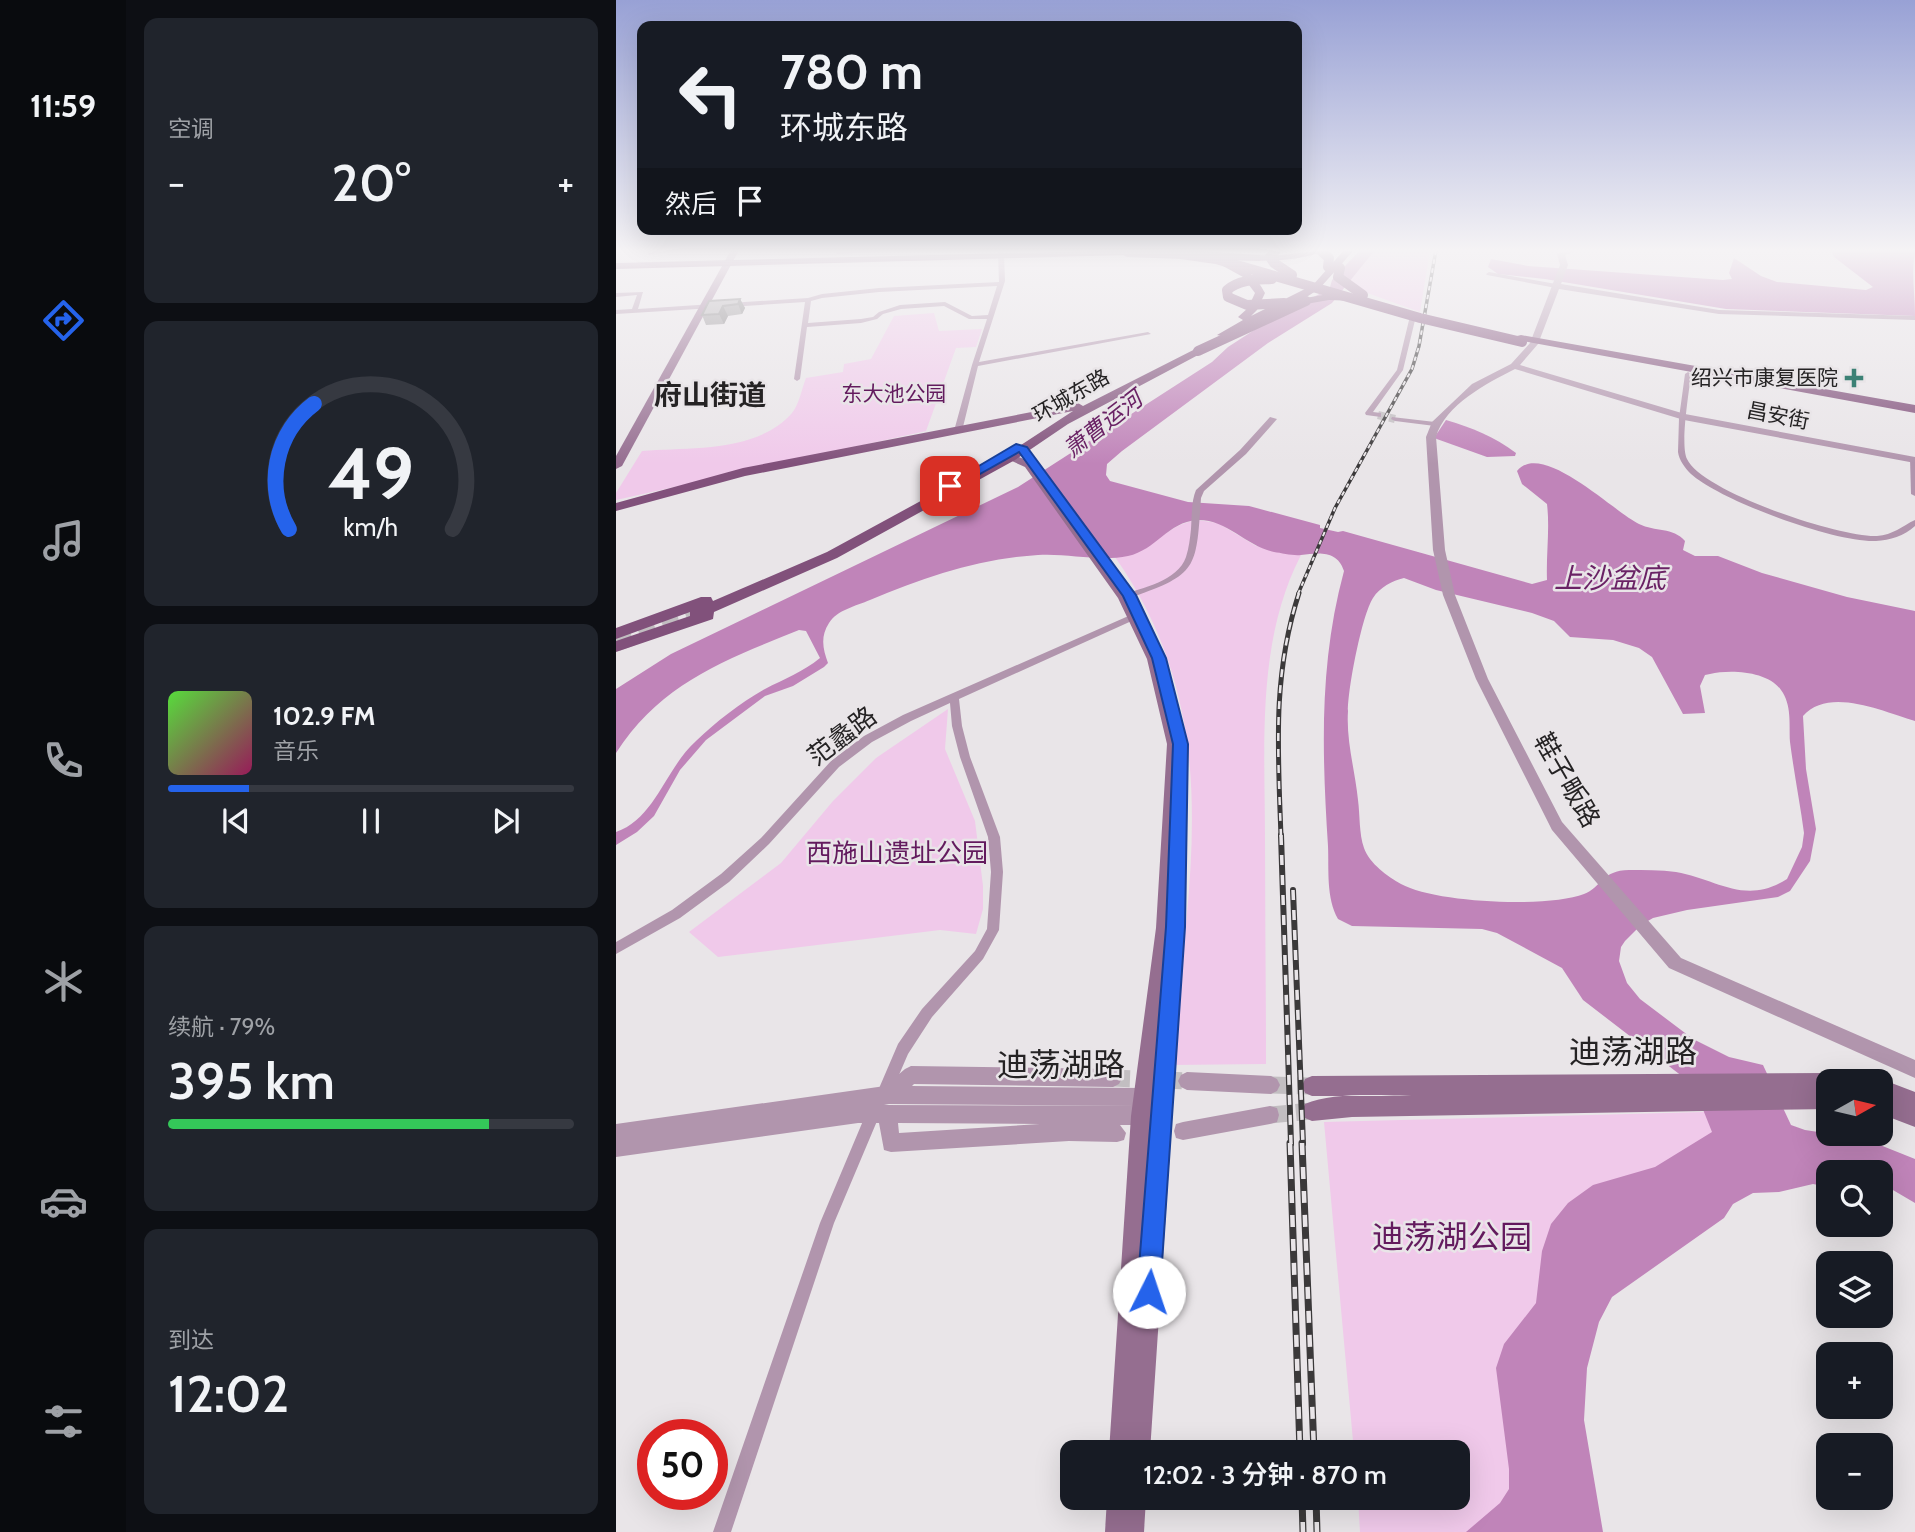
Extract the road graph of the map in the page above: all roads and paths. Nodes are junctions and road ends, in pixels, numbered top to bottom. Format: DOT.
graph roads {
  1 [pos="692,321"];
  2 [pos="692,321"];
  3 [pos="806,321"];
  4 [pos="855,321"];
  5 [pos="990,321"];
  6 [pos="1240,321"];
  7 [pos="1248,321"];
  8 [pos="1256,321"];
  9 [pos="1262,321"];
  10 [pos="1263,321"];
  11 [pos="1412,321"];
  12 [pos="1438,321"];
  13 [pos="1450,321"];
  14 [pos="1538,321"];
  15 [pos="1237,323"];
  16 [pos="806,325"];
  17 [pos="1149,334"];
  18 [pos="1528,341"];
  19 [pos="1198,351"];
  20 [pos="975,365"];
  21 [pos="1514,366"];
  22 [pos="1688,373"];
  23 [pos="797,379"];
  24 [pos="1125,387"];
  25 [pos="1093,402"];
  26 [pos="1915,409"];
  27 [pos="1378,415"];
  28 [pos="1915,415"];
  29 [pos="1684,417"];
  30 [pos="1273,419"];
  31 [pos="1395,419"];
  32 [pos="1061,420"];
  33 [pos="1435,424"];
  34 [pos="958,431"];
  35 [pos="1015,452"];
  36 [pos="616,456"];
  37 [pos="1914,459"];
  38 [pos="616,466"];
  39 [pos="1915,494"];
  40 [pos="616,508"];
  41 [pos="616,513"];
  42 [pos="1915,522"];
  43 [pos="863,536"];
  44 [pos="1125,594"];
  45 [pos="695,612"];
  46 [pos="1133,617"];
  47 [pos="616,634"];
  48 [pos="616,647"];
  49 [pos="954,696"];
  50 [pos="616,948"];
  51 [pos="1915,1069"];
  52 [pos="1113,1078"];
  53 [pos="1187,1081"];
  54 [pos="1816,1083"];
  55 [pos="1271,1086"];
  56 [pos="1312,1086"];
  57 [pos="1894,1094"];
  58 [pos="1816,1099"];
  59 [pos="1915,1102"];
  60 [pos="883,1105"];
  61 [pos="1149,1105"];
  62 [pos="1894,1109"];
  63 [pos="1312,1111"];
  64 [pos="1270,1115"];
  65 [pos="1915,1116"];
  66 [pos="1183,1131"];
  67 [pos="616,1133"];
  68 [pos="1117,1133"];
  69 [pos="616,1148"];
  70 [pos="1123,1440"];
  71 [pos="1136,1440"];
  72 [pos="1119,1510"];
  73 [pos="1132,1510"];
  74 [pos="722,1532"];
  75 [pos="1118,1532"];
  76 [pos="1131,1532"];
  1 -- 36 [label="main road"];
  2 -- 38 [label="main road"];
  3 -- 16 [label="street"];
  4 -- 16 [label="street"];
  5 -- 20 [label="street"];
  6 -- 15 [label="main road"];
  7 -- 24 [label="main road, 环城东路, bridge"];
  8 -- 19 [label="main road, 环城东路, bridge"];
  9 -- 19 [label="main road, bridge"];
  10 -- 25 [label="main road"];
  11 -- 27 [label="street"];
  12 -- 18 [label="main road, bridge"];
  13 -- 18 [label="main road, bridge"];
  14 -- 18 [label="street"];
  15 -- 25 [label="main road"];
  16 -- 23 [label="street"];
  17 -- 20 [label="street"];
  18 -- 21 [label="street"];
  18 -- 22 [label="main road"];
  18 -- 26 [label="main road"];
  19 -- 24 [label="main road, 环城东路"];
  20 -- 34 [label="street"];
  21 -- 29 [label="street, 昌安街"];
  21 -- 33 [label="street"];
  22 -- 28 [label="main road"];
  22 -- 29 [label="street"];
  24 -- 25 [label="main road, 环城东路"];
  25 -- 32 [label="main road, 环城东路"];
  25 -- 34 [label="main road"];
  29 -- 37 [label="street, 昌安街"];
  29 -- 42 [label="street"];
  30 -- 44 [label="street"];
  31 -- 33 [label="street"];
  32 -- 35 [label="main road, 环城东路"];
  32 -- 41 [label="main road"];
  33 -- 51 [label="street, 鞋子畈路"];
  34 -- 40 [label="main road"];
  35 -- 43 [label="main road, 环城东路"];
  35 -- 44 [label="main road"];
  37 -- 39 [label="street"];
  43 -- 45 [label="main road, 环城东路"];
  43 -- 47 [label="main road"];
  43 -- 48 [label="main road"];
  44 -- 46 [label="main road"];
  44 -- 61 [label="main road"];
  46 -- 49 [label="street, 范蠡路"];
  46 -- 61 [label="main road"];
  49 -- 50 [label="street, 范蠡路"];
  49 -- 60 [label="street"];
  52 -- 60 [label="street, 迪荡湖路"];
  53 -- 55 [label="street"];
  54 -- 56 [label="main road, 迪荡湖路"];
  57 -- 59 [label="main road"];
  58 -- 63 [label="main road, 迪荡湖路"];
  60 -- 61 [label="street, 迪荡湖路"];
  60 -- 67 [label="street, 迪荡湖路"];
  60 -- 68 [label="street"];
  60 -- 69 [label="street, 迪荡湖路"];
  60 -- 74 [label="street"];
  61 -- 70 [label="main road"];
  61 -- 71 [label="main road"];
  62 -- 65 [label="main road"];
  64 -- 66 [label="street"];
  72 -- 75 [label="main road"];
  73 -- 76 [label="main road"];
}
